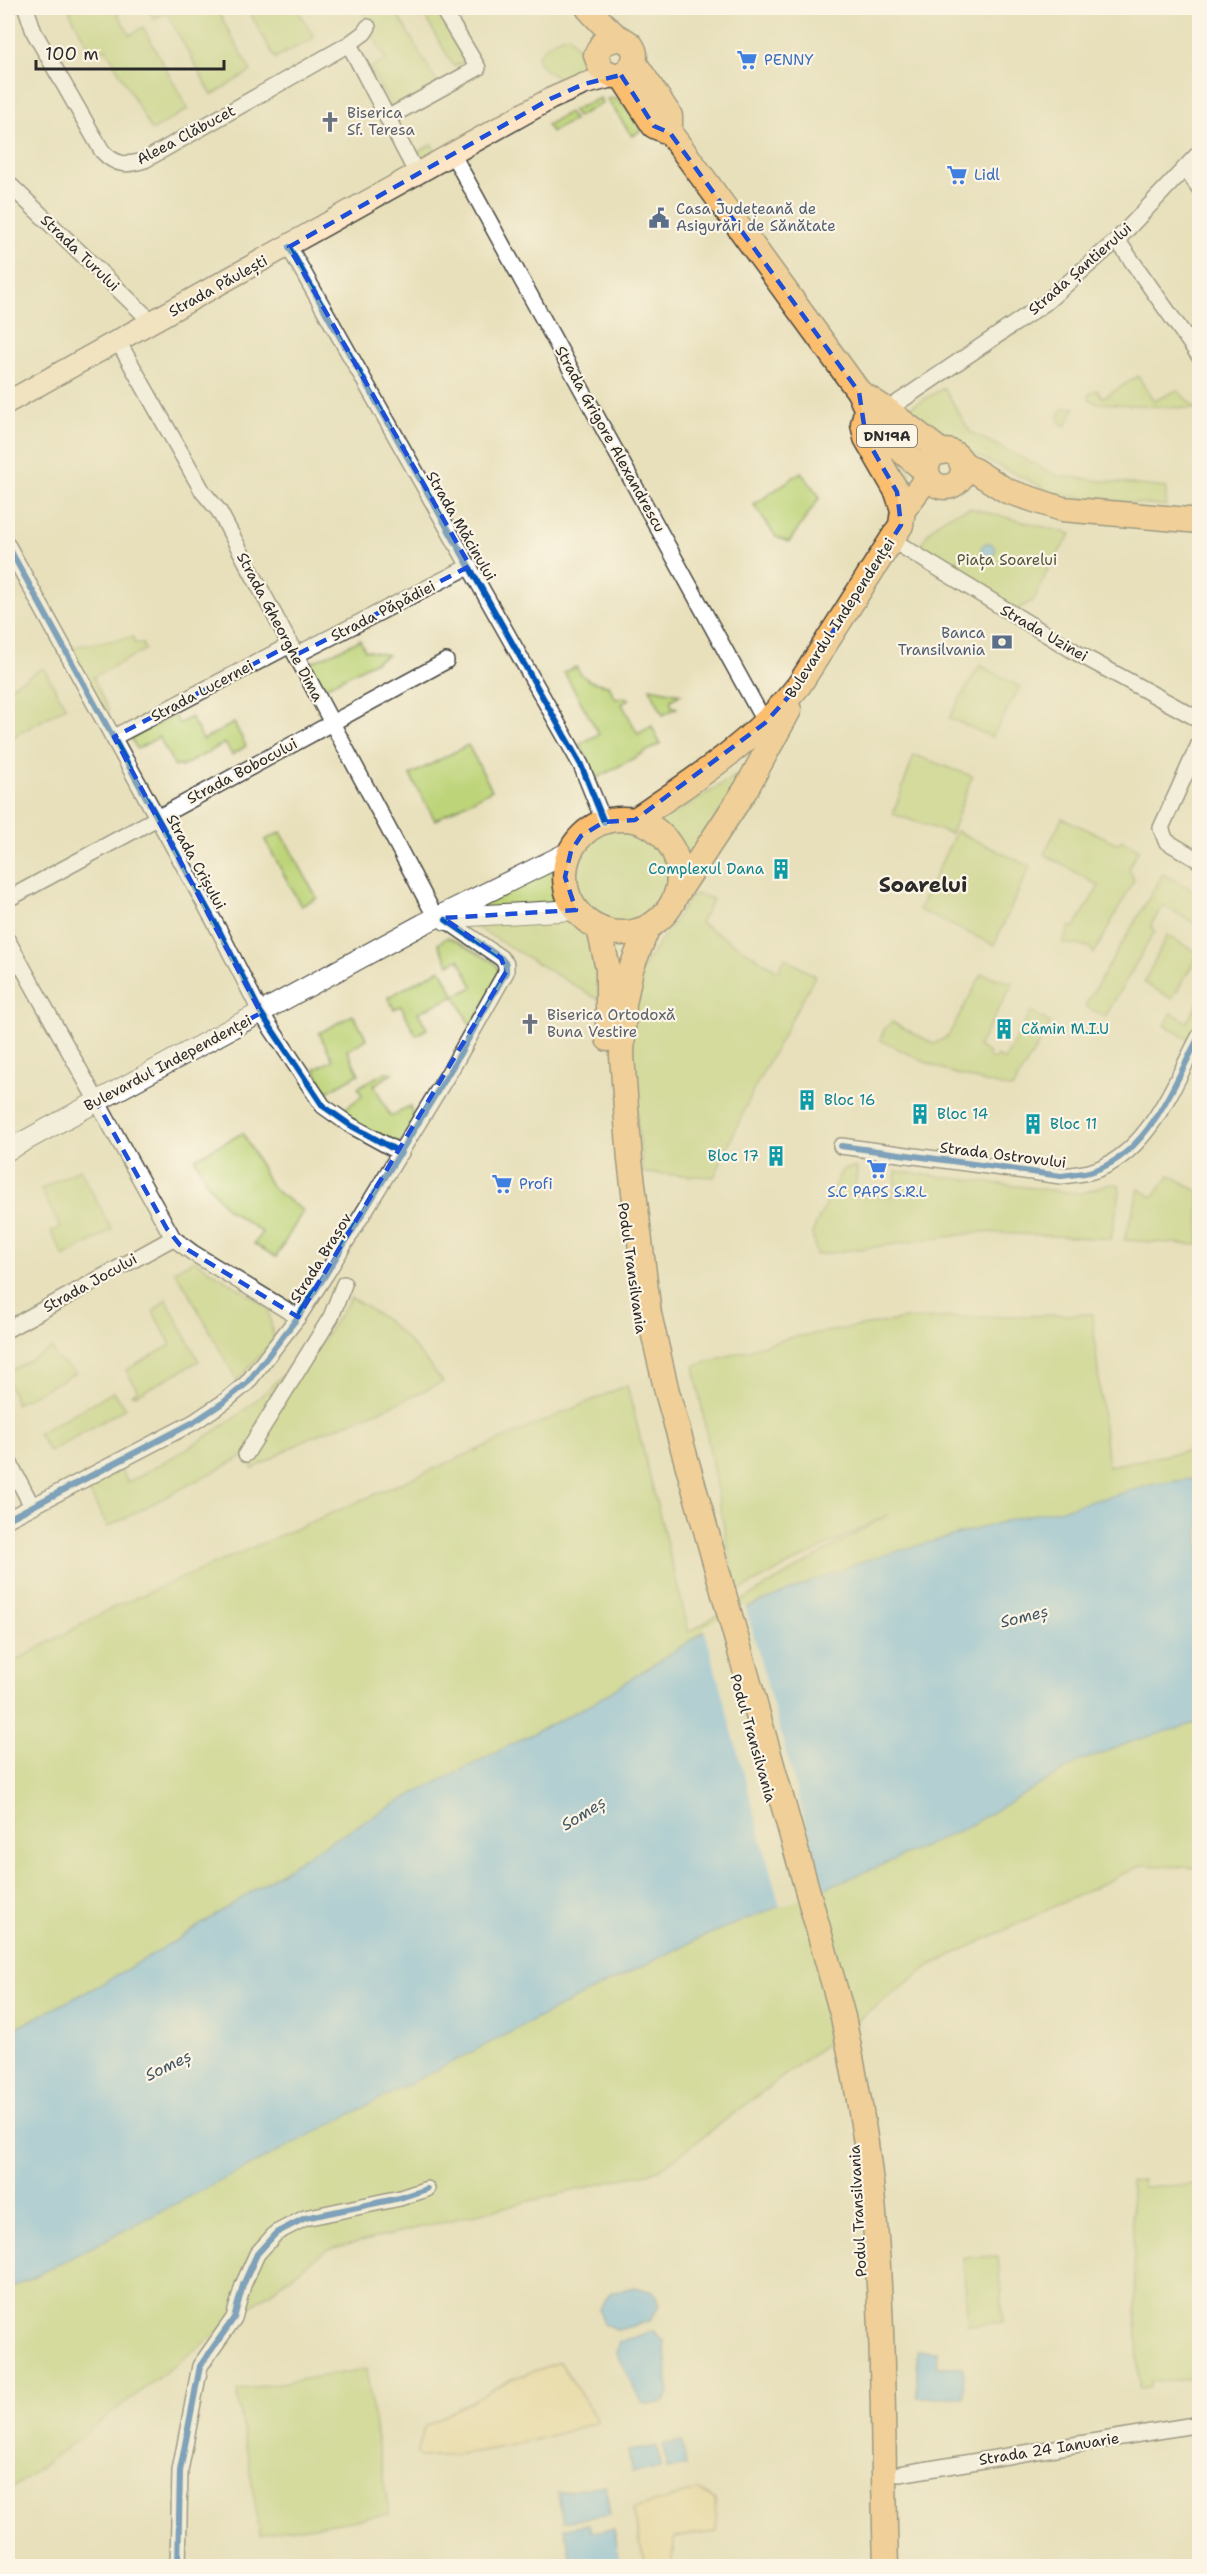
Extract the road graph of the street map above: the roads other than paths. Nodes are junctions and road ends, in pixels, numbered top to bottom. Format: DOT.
graph roads {
  1 [pos="26,8"];
  2 [pos="442,8"];
  3 [pos="580,8"];
  4 [pos="588,8"];
  5 [pos="368,27"];
  6 [pos="349,44"];
  7 [pos="604,47"];
  8 [pos="623,71"];
  9 [pos="553,98"];
  10 [pos="387,118"];
  11 [pos="1200,152"];
  12 [pos="453,154"];
  13 [pos="1185,168"];
  14 [pos="417,174"];
  15 [pos="8,183"];
  16 [pos="1200,189"];
  17 [pos="1117,240"];
  18 [pos="289,247"];
  19 [pos="152,322"];
  20 [pos="118,341"];
  21 [pos="1200,357"];
  22 [pos="8,402"];
  23 [pos="871,404"];
  24 [pos="952,457"];
  25 [pos="937,480"];
  26 [pos="1038,502"];
  27 [pos="1200,521"];
  28 [pos="899,525"];
  29 [pos="8,546"];
  30 [pos="470,566"];
  31 [pos="826,642"];
  32 [pos="293,650"];
  33 [pos="446,661"];
  34 [pos="1200,720"];
  35 [pos="765,723"];
  36 [pos="331,724"];
  37 [pos="114,737"];
  38 [pos="1200,742"];
  39 [pos="157,816"];
  40 [pos="635,820"];
  41 [pos="604,822"];
  42 [pos="571,851"];
  43 [pos="1200,861"];
  44 [pos="678,892"];
  45 [pos="8,899"];
  46 [pos="576,910"];
  47 [pos="435,921"];
  48 [pos="648,927"];
  49 [pos="599,928"];
  50 [pos="8,941"];
  51 [pos="261,1013"];
  52 [pos="1200,1035"];
  53 [pos="96,1101"];
  54 [pos="840,1146"];
  55 [pos="8,1150"];
  56 [pos="401,1153"];
  57 [pos="624,1161"];
  58 [pos="173,1238"];
  59 [pos="344,1284"];
  60 [pos="298,1317"];
  61 [pos="8,1329"];
  62 [pos="246,1455"];
  63 [pos="8,1460"];
  64 [pos="32,1506"];
  65 [pos="8,1519"];
  66 [pos="427,2189"];
  67 [pos="872,2317"];
  68 [pos="1200,2424"];
  69 [pos="899,2474"];
  70 [pos="178,2566"];
  71 [pos="872,2566"];
  72 [pos="885,2566"];
  1 -- 6 [label="street, Aleea Clăbucet"];
  2 -- 10 [label="street"];
  3 -- 7 [label="main road"];
  4 -- 7 [label="main road"];
  5 -- 6 [label="street, Aleea Clăbucet"];
  6 -- 10 [label="street"];
  7 -- 8 [label="main road"];
  7 -- 8 [label="main road"];
  7 -- 9 [label="main road, Strada Păulești"];
  8 -- 9 [label="main road, Strada Păulești"];
  8 -- 23 [label="main road, DN19A"];
  9 -- 12 [label="main road, Strada Păulești"];
  10 -- 14 [label="street"];
  11 -- 13 [label="street, Strada Șantierului"];
  12 -- 14 [label="main road, Strada Păulești"];
  12 -- 35 [label="street, Strada Grigore Alexandrescu"];
  13 -- 16 [label="street"];
  13 -- 17 [label="street, Strada Șantierului"];
  14 -- 18 [label="main road, Strada Păulești"];
  15 -- 19 [label="street, Strada Turului"];
  17 -- 21 [label="street"];
  17 -- 23 [label="street, Strada Șantierului"];
  18 -- 19 [label="main road, Strada Păulești"];
  18 -- 30 [label="street, Strada Măcinului"];
  19 -- 20 [label="main road, Strada Păulești"];
  20 -- 22 [label="main road, Strada Păulești"];
  20 -- 32 [label="street, Strada Gheorghe Dima"];
  23 -- 24 [label="main road, DN19A"];
  23 -- 25 [label="main road, DN19A"];
  23 -- 28 [label="main road"];
  24 -- 25 [label="main road"];
  24 -- 25 [label="main road"];
  24 -- 26 [label="main road"];
  25 -- 26 [label="main road"];
  25 -- 28 [label="main road, Bulevardul Independenței"];
  26 -- 27 [label="main road"];
  28 -- 31 [label="main road, Bulevardul Independenței"];
  28 -- 34 [label="street, Strada Uzinei"];
  29 -- 37 [label="street, Strada Crișului"];
  30 -- 32 [label="street, Strada Păpădiei"];
  30 -- 41 [label="street, Strada Măcinului"];
  31 -- 35 [label="main road, Bulevardul Independenței"];
  31 -- 44 [label="main road"];
  32 -- 36 [label="street, Strada Gheorghe Dima"];
  32 -- 37 [label="street, Strada Lucernei"];
  33 -- 36 [label="street, Strada Bobocului"];
  35 -- 40 [label="main road, Bulevardul Independenței"];
  36 -- 39 [label="street, Strada Bobocului"];
  36 -- 47 [label="street, Strada Gheorghe Dima"];
  37 -- 39 [label="street, Strada Crișului"];
  38 -- 43 [label="street"];
  39 -- 45 [label="street, Strada Bobocului"];
  39 -- 51 [label="street, Strada Crișului"];
  40 -- 41 [label="main road, Bulevardul Independenței"];
  40 -- 44 [label="main road"];
  41 -- 42 [label="main road, Bulevardul Independenței"];
  42 -- 46 [label="main road"];
  42 -- 47 [label="street, Bulevardul Independenței"];
  44 -- 48 [label="main road"];
  46 -- 47 [label="street, Bulevardul Independenței"];
  46 -- 49 [label="main road"];
  47 -- 51 [label="street, Bulevardul Independenței"];
  47 -- 56 [label="street, Strada Brașov"];
  48 -- 49 [label="main road"];
  48 -- 57 [label="main road"];
  49 -- 57 [label="main road"];
  50 -- 53 [label="street"];
  51 -- 53 [label="street, Bulevardul Independenței"];
  51 -- 56 [label="street, Strada Crișului"];
  52 -- 54 [label="street, Strada Ostrovului"];
  53 -- 55 [label="street, Bulevardul Independenței"];
  53 -- 58 [label="street"];
  56 -- 60 [label="street, Strada Brașov"];
  57 -- 67 [label="main road, Podul Transilvania"];
  58 -- 60 [label="street"];
  58 -- 61 [label="street, Strada Jocului"];
  59 -- 62 [label="street"];
  60 -- 64 [label="street, Strada Brașov"];
  63 -- 64 [label="street"];
  64 -- 65 [label="street, Strada Brașov"];
  66 -- 70 [label="street"];
  67 -- 71 [label="main road"];
  67 -- 72 [label="main road"];
  68 -- 69 [label="street, Strada 24 Ianuarie"];
}
